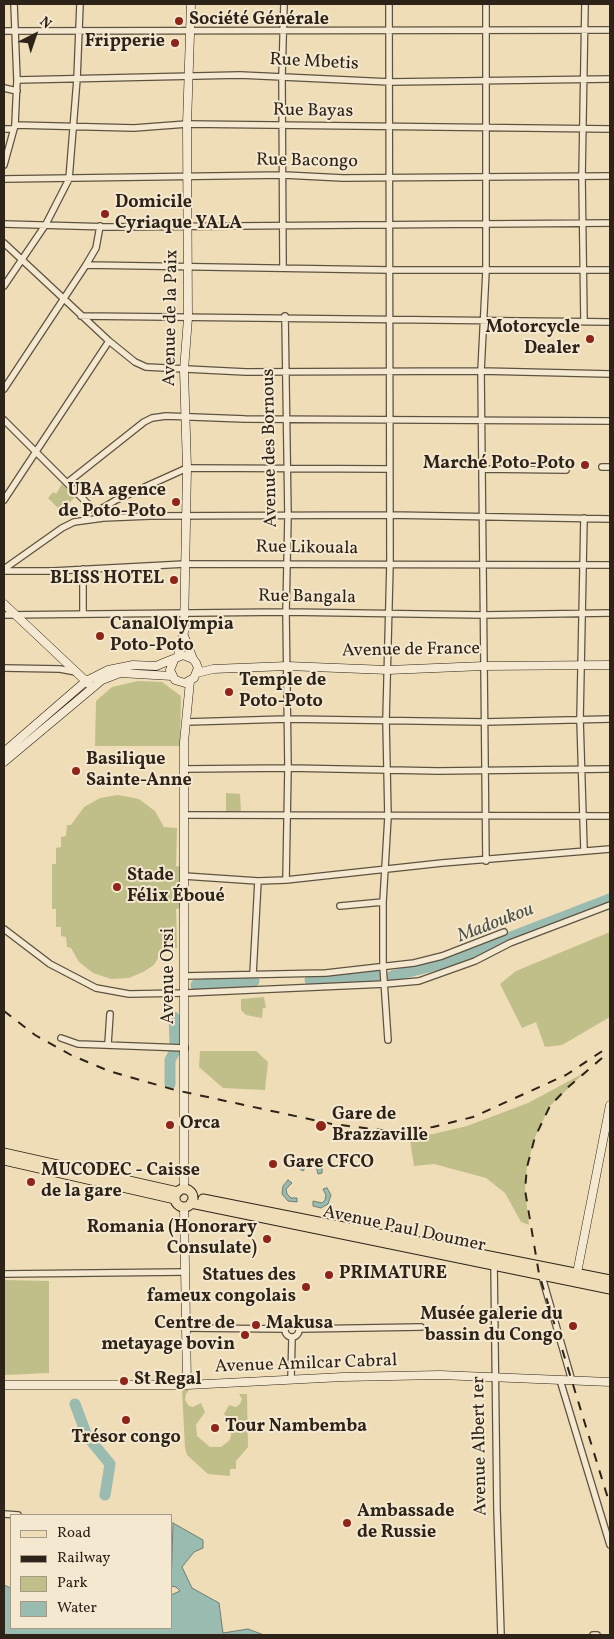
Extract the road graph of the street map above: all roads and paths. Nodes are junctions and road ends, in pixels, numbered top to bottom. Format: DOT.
graph roads {
  1 [pos="14,4"];
  2 [pos="80,4"];
  3 [pos="192,4"];
  4 [pos="284,4"];
  5 [pos="389,4"];
  6 [pos="486,4"];
  7 [pos="584,4"];
  8 [pos="4,30"];
  9 [pos="16,30"];
  10 [pos="389,30"];
  11 [pos="485,30"];
  12 [pos="585,30"];
  13 [pos="610,30"];
  14 [pos="191,31"];
  15 [pos="284,31"];
  16 [pos="79,32"];
  17 [pos="189,76"];
  18 [pos="282,76"];
  19 [pos="77,79"];
  20 [pos="486,79"];
  21 [pos="584,79"];
  22 [pos="610,79"];
  23 [pos="17,80"];
  24 [pos="390,82"];
  25 [pos="4,88"];
  26 [pos="17,91"];
  27 [pos="187,124"];
  28 [pos="74,125"];
  29 [pos="15,127"];
  30 [pos="283,127"];
  31 [pos="486,127"];
  32 [pos="390,128"];
  33 [pos="4,129"];
  34 [pos="610,129"];
  35 [pos="583,130"];
  36 [pos="4,165"];
  37 [pos="284,175"];
  38 [pos="485,175"];
  39 [pos="610,176"];
  40 [pos="188,177"];
  41 [pos="389,177"];
  42 [pos="582,177"];
  43 [pos="4,179"];
  44 [pos="69,179"];
  45 [pos="485,223"];
  46 [pos="4,224"];
  47 [pos="46,224"];
  48 [pos="284,224"];
  49 [pos="582,224"];
  50 [pos="610,224"];
  51 [pos="189,225"];
  52 [pos="391,225"];
  53 [pos="100,226"];
  54 [pos="4,243"];
  55 [pos="21,259"];
  56 [pos="86,265"];
  57 [pos="187,267"];
  58 [pos="283,268"];
  59 [pos="389,270"];
  60 [pos="582,270"];
  61 [pos="610,270"];
  62 [pos="486,271"];
  63 [pos="4,286"];
  64 [pos="64,300"];
  65 [pos="81,316"];
  66 [pos="286,316"];
  67 [pos="188,318"];
  68 [pos="390,320"];
  69 [pos="584,321"];
  70 [pos="483,322"];
  71 [pos="610,322"];
  72 [pos="109,341"];
  73 [pos="184,370"];
  74 [pos="285,370"];
  75 [pos="482,371"];
  76 [pos="389,372"];
  77 [pos="610,374"];
  78 [pos="4,389"];
  79 [pos="187,418"];
  80 [pos="287,419"];
  81 [pos="4,420"];
  82 [pos="390,420"];
  83 [pos="484,420"];
  84 [pos="610,421"];
  85 [pos="35,451"];
  86 [pos="287,467"];
  87 [pos="602,467"];
  88 [pos="610,467"];
  89 [pos="187,468"];
  90 [pos="389,469"];
  91 [pos="482,469"];
  92 [pos="566,470"];
  93 [pos="67,483"];
  94 [pos="4,500"];
  95 [pos="96,512"];
  96 [pos="390,515"];
  97 [pos="185,516"];
  98 [pos="288,516"];
  99 [pos="482,517"];
  100 [pos="103,518"];
  101 [pos="584,518"];
  102 [pos="610,518"];
  103 [pos="287,563"];
  104 [pos="185,564"];
  105 [pos="390,564"];
  106 [pos="484,565"];
  107 [pos="582,565"];
  108 [pos="610,565"];
  109 [pos="83,569"];
  110 [pos="4,570"];
  111 [pos="4,604"];
  112 [pos="286,612"];
  113 [pos="83,613"];
  114 [pos="183,613"];
  115 [pos="610,613"];
  116 [pos="14,614"];
  117 [pos="388,614"];
  118 [pos="582,614"];
  119 [pos="4,615"];
  120 [pos="484,615"];
  121 [pos="184,632"];
  122 [pos="176,658"];
  123 [pos="195,661"];
  124 [pos="580,665"];
  125 [pos="610,665"];
  126 [pos="287,666"];
  127 [pos="484,666"];
  128 [pos="4,668"];
  129 [pos="213,668"];
  130 [pos="388,670"];
  131 [pos="75,672"];
  132 [pos="197,673"];
  133 [pos="172,676"];
  134 [pos="190,681"];
  135 [pos="180,682"];
  136 [pos="87,686"];
  137 [pos="187,702"];
  138 [pos="287,719"];
  139 [pos="580,719"];
  140 [pos="610,719"];
  141 [pos="386,720"];
  142 [pos="186,722"];
  143 [pos="485,722"];
  144 [pos="4,752"];
  145 [pos="4,762"];
  146 [pos="288,768"];
  147 [pos="184,769"];
  148 [pos="388,769"];
  149 [pos="485,769"];
  150 [pos="581,769"];
  151 [pos="610,769"];
  152 [pos="286,814"];
  153 [pos="185,815"];
  154 [pos="484,815"];
  155 [pos="583,816"];
  156 [pos="610,816"];
  157 [pos="388,817"];
  158 [pos="610,849"];
  159 [pos="584,850"];
  160 [pos="486,861"];
  161 [pos="384,870"];
  162 [pos="184,876"];
  163 [pos="286,880"];
  164 [pos="258,881"];
  165 [pos="383,902"];
  166 [pos="610,905"];
  167 [pos="340,906"];
  168 [pos="4,929"];
  169 [pos="504,932"];
  170 [pos="383,966"];
  171 [pos="253,974"];
  172 [pos="184,976"];
  173 [pos="386,984"];
  174 [pos="185,993"];
  175 [pos="110,1014"];
  176 [pos="61,1038"];
  177 [pos="388,1040"];
  178 [pos="108,1044"];
  179 [pos="185,1048"];
  180 [pos="610,1105"];
  181 [pos="607,1134"];
  182 [pos="4,1153"];
  183 [pos="4,1160"];
  184 [pos="179,1193"];
  185 [pos="189,1202"];
  186 [pos="378,1237"];
  187 [pos="494,1256"];
  188 [pos="494,1266"];
  189 [pos="539,1266"];
  190 [pos="184,1272"];
  191 [pos="4,1274"];
  192 [pos="542,1275"];
  193 [pos="576,1277"];
  194 [pos="610,1280"];
  195 [pos="598,1282"];
  196 [pos="610,1289"];
  197 [pos="420,1326"];
  198 [pos="186,1328"];
  199 [pos="285,1329"];
  200 [pos="299,1329"];
  201 [pos="292,1338"];
  202 [pos="495,1377"];
  203 [pos="291,1379"];
  204 [pos="560,1380"];
  205 [pos="572,1381"];
  206 [pos="610,1382"];
  207 [pos="4,1385"];
  208 [pos="187,1385"];
  209 [pos="610,1545"];
  210 [pos="501,1635"];
  211 [pos="593,1635"];
  212 [pos="597,1635"];
  1 -- 9 [label="street"];
  2 -- 16 [label="street"];
  3 -- 14 [label="main road, Avenue de la Paix"];
  4 -- 15 [label="street"];
  5 -- 10 [label="street"];
  6 -- 11 [label="street"];
  7 -- 12 [label="street"];
  8 -- 9 [label="street"];
  9 -- 16 [label="street"];
  9 -- 23 [label="street"];
  10 -- 11 [label="street"];
  10 -- 15 [label="street"];
  10 -- 24 [label="street"];
  11 -- 12 [label="street"];
  11 -- 20 [label="street"];
  12 -- 13 [label="street"];
  12 -- 21 [label="street"];
  14 -- 15 [label="street"];
  14 -- 16 [label="street"];
  14 -- 17 [label="main road, Avenue de la Paix"];
  15 -- 18 [label="street"];
  16 -- 19 [label="street"];
  17 -- 18 [label="street, Rue Mbetis"];
  17 -- 19 [label="street, Rue Mbetis"];
  17 -- 27 [label="main road, Avenue de la Paix"];
  18 -- 24 [label="street, Rue Mbetis"];
  18 -- 30 [label="street"];
  19 -- 23 [label="street, Rue Mbetis"];
  19 -- 28 [label="street"];
  20 -- 21 [label="street, Rue Mbetis"];
  20 -- 24 [label="street, Rue Mbetis"];
  20 -- 31 [label="street"];
  21 -- 22 [label="street, Rue Mbetis"];
  21 -- 35 [label="street"];
  23 -- 26 [label="street"];
  24 -- 32 [label="street"];
  25 -- 26 [label="street"];
  26 -- 29 [label="street"];
  27 -- 28 [label="street, Rue Bayas"];
  27 -- 30 [label="street, Rue Bayas"];
  27 -- 40 [label="main road, Avenue de la Paix"];
  28 -- 29 [label="street, Rue Bayas"];
  28 -- 44 [label="street"];
  29 -- 33 [label="street, Rue Bayas"];
  29 -- 36 [label="street"];
  30 -- 32 [label="street, Rue Bayas"];
  30 -- 37 [label="street"];
  31 -- 32 [label="street, Rue Bayas"];
  31 -- 35 [label="street, Rue Bayas"];
  31 -- 38 [label="street"];
  32 -- 41 [label="street"];
  34 -- 35 [label="street, Rue Bayas"];
  35 -- 42 [label="street"];
  37 -- 40 [label="street, Rue Bacongo"];
  37 -- 41 [label="street, Rue Bacongo"];
  37 -- 48 [label="street"];
  38 -- 41 [label="street, Rue Bacongo"];
  38 -- 42 [label="street, Rue Bacongo"];
  38 -- 45 [label="street"];
  39 -- 42 [label="street, Rue Bacongo"];
  40 -- 44 [label="street, Rue Bacongo"];
  40 -- 51 [label="main road, Avenue de la Paix"];
  41 -- 52 [label="street"];
  42 -- 49 [label="street"];
  43 -- 44 [label="street, Rue Bacongo"];
  44 -- 47 [label="street"];
  45 -- 49 [label="street"];
  45 -- 52 [label="street"];
  45 -- 62 [label="street"];
  46 -- 47 [label="street"];
  47 -- 53 [label="street"];
  47 -- 55 [label="street"];
  48 -- 51 [label="street"];
  48 -- 52 [label="street"];
  48 -- 58 [label="street"];
  49 -- 50 [label="street"];
  49 -- 60 [label="street"];
  51 -- 53 [label="street"];
  51 -- 57 [label="main road, Avenue de la Paix"];
  52 -- 59 [label="street"];
  53 -- 56 [label="street"];
  54 -- 55 [label="street"];
  55 -- 63 [label="street"];
  55 -- 64 [label="street"];
  56 -- 57 [label="street"];
  56 -- 64 [label="street"];
  57 -- 58 [label="street"];
  57 -- 67 [label="main road, Avenue de la Paix"];
  58 -- 59 [label="street"];
  59 -- 62 [label="street"];
  59 -- 68 [label="street"];
  60 -- 61 [label="street"];
  60 -- 62 [label="street"];
  60 -- 69 [label="street"];
  62 -- 70 [label="street"];
  64 -- 65 [label="street"];
  64 -- 78 [label="street"];
  65 -- 67 [label="street"];
  65 -- 72 [label="street"];
  66 -- 67 [label="street"];
  66 -- 68 [label="street"];
  66 -- 74 [label="street, Avenue des Bornous"];
  67 -- 73 [label="main road, Avenue de la Paix"];
  68 -- 70 [label="street"];
  68 -- 76 [label="street"];
  69 -- 70 [label="street"];
  69 -- 71 [label="street"];
  70 -- 75 [label="street"];
  72 -- 73 [label="street"];
  72 -- 85 [label="street"];
  73 -- 74 [label="street"];
  73 -- 79 [label="main road, Avenue de la Paix"];
  74 -- 76 [label="street"];
  74 -- 80 [label="street, Avenue des Bornous"];
  75 -- 76 [label="street"];
  75 -- 77 [label="street"];
  75 -- 83 [label="street"];
  76 -- 82 [label="street"];
  79 -- 80 [label="street"];
  79 -- 89 [label="main road, Avenue de la Paix"];
  79 -- 93 [label="street"];
  80 -- 82 [label="street"];
  80 -- 86 [label="street, Avenue des Bornous"];
  81 -- 85 [label="street"];
  82 -- 83 [label="street"];
  82 -- 90 [label="street"];
  83 -- 84 [label="street"];
  83 -- 91 [label="street"];
  85 -- 93 [label="street"];
  85 -- 94 [label="street"];
  86 -- 89 [label="street"];
  86 -- 90 [label="street"];
  86 -- 98 [label="street, Avenue des Bornous"];
  87 -- 88 [label="street"];
  89 -- 95 [label="street"];
  89 -- 97 [label="main road, Avenue de la Paix"];
  90 -- 96 [label="street"];
  91 -- 92 [label="street"];
  91 -- 99 [label="street"];
  93 -- 95 [label="street"];
  95 -- 100 [label="street"];
  96 -- 98 [label="street"];
  96 -- 99 [label="street"];
  96 -- 105 [label="street"];
  97 -- 98 [label="street"];
  97 -- 100 [label="street"];
  97 -- 104 [label="main road, Avenue de la Paix"];
  98 -- 103 [label="street, Avenue des Bornous"];
  99 -- 101 [label="street"];
  99 -- 106 [label="street"];
  100 -- 110 [label="street"];
  101 -- 102 [label="street"];
  101 -- 107 [label="street"];
  103 -- 104 [label="street, Rue Likouala"];
  103 -- 105 [label="street, Rue Likouala"];
  103 -- 112 [label="street, Avenue des Bornous"];
  104 -- 109 [label="street, Rue Likouala"];
  104 -- 114 [label="main road, Avenue de la Paix"];
  105 -- 106 [label="street, Rue Likouala"];
  105 -- 117 [label="street"];
  106 -- 107 [label="street, Rue Likouala"];
  106 -- 120 [label="street"];
  107 -- 108 [label="street, Rue Likouala"];
  107 -- 118 [label="street"];
  109 -- 110 [label="street, Rue Likouala"];
  109 -- 113 [label="street"];
  111 -- 116 [label="main road"];
  112 -- 114 [label="street, Rue Bangala"];
  112 -- 117 [label="street, Rue Bangala"];
  112 -- 126 [label="street, Avenue des Bornous"];
  113 -- 114 [label="street, Rue Bangala"];
  113 -- 116 [label="street, Rue Bangala"];
  114 -- 121 [label="main road, Avenue de la Paix"];
  115 -- 118 [label="street, Rue Bangala"];
  116 -- 119 [label="street, Rue Bangala"];
  116 -- 131 [label="main road"];
  117 -- 120 [label="street, Rue Bangala"];
  117 -- 130 [label="street"];
  118 -- 120 [label="street, Rue Bangala"];
  118 -- 124 [label="street"];
  120 -- 127 [label="street"];
  121 -- 122 [label="main road"];
  121 -- 123 [label="main road"];
  122 -- 123 [label="main road"];
  122 -- 133 [label="main road"];
  122 -- 136 [label="main road"];
  123 -- 129 [label="main road"];
  123 -- 132 [label="main road"];
  124 -- 125 [label="main road, Avenue de France"];
  124 -- 127 [label="main road, Avenue de France"];
  124 -- 139 [label="street"];
  126 -- 129 [label="main road, Avenue de France"];
  126 -- 130 [label="main road, Avenue de France"];
  126 -- 138 [label="street, Avenue des Bornous"];
  127 -- 130 [label="main road, Avenue de France"];
  127 -- 143 [label="street"];
  128 -- 131 [label="street"];
  129 -- 132 [label="main road"];
  130 -- 141 [label="street"];
  131 -- 136 [label="main road"];
  132 -- 134 [label="main road"];
  133 -- 135 [label="main road"];
  133 -- 136 [label="main road"];
  134 -- 135 [label="main road"];
  134 -- 137 [label="main road, Avenue Orsi"];
  135 -- 137 [label="main road"];
  136 -- 144 [label="main road"];
  136 -- 145 [label="main road"];
  137 -- 142 [label="main road, Avenue Orsi"];
  138 -- 141 [label="street"];
  138 -- 142 [label="street"];
  138 -- 146 [label="street, Avenue des Bornous"];
  139 -- 140 [label="street"];
  139 -- 143 [label="street"];
  139 -- 150 [label="street"];
  141 -- 143 [label="street"];
  141 -- 148 [label="street"];
  142 -- 147 [label="main road, Avenue Orsi"];
  143 -- 149 [label="street"];
  146 -- 147 [label="street"];
  146 -- 148 [label="street"];
  146 -- 152 [label="street, Avenue des Bornous"];
  147 -- 153 [label="main road, Avenue Orsi"];
  148 -- 149 [label="street"];
  148 -- 157 [label="street"];
  149 -- 150 [label="street"];
  149 -- 154 [label="street"];
  150 -- 151 [label="street"];
  150 -- 155 [label="street"];
  152 -- 153 [label="street"];
  152 -- 157 [label="street"];
  152 -- 163 [label="street, Avenue des Bornous"];
  153 -- 162 [label="main road, Avenue Orsi"];
  154 -- 155 [label="street"];
  154 -- 157 [label="street"];
  154 -- 160 [label="street"];
  155 -- 156 [label="street"];
  155 -- 159 [label="street"];
  157 -- 161 [label="street"];
  158 -- 159 [label="street"];
  159 -- 160 [label="street"];
  160 -- 161 [label="street"];
  161 -- 163 [label="street"];
  161 -- 165 [label="street"];
  162 -- 164 [label="street"];
  162 -- 172 [label="main road, Avenue Orsi"];
  163 -- 164 [label="street"];
  164 -- 171 [label="street"];
  165 -- 167 [label="street"];
  165 -- 170 [label="street"];
  166 -- 173 [label="street"];
  168 -- 174 [label="street"];
  169 -- 170 [label="street"];
  170 -- 171 [label="street"];
  170 -- 173 [label="street"];
  171 -- 172 [label="street"];
  172 -- 174 [label="main road, Avenue Orsi"];
  173 -- 174 [label="street"];
  173 -- 177 [label="street"];
  174 -- 179 [label="main road, Avenue Orsi"];
  175 -- 178 [label="street"];
  176 -- 178 [label="street"];
  178 -- 179 [label="street"];
  179 -- 184 [label="main road, Avenue Orsi"];
  180 -- 181 [label="main road"];
  181 -- 193 [label="main road"];
  182 -- 184 [label="main road"];
  183 -- 184 [label="main road"];
  184 -- 185 [label="main road"];
  184 -- 185 [label="main road"];
  185 -- 186 [label="main road, Avenue Paul Doumer"];
  185 -- 190 [label="main road"];
  186 -- 187 [label="main road, Avenue Paul Doumer"];
  186 -- 188 [label="main road, Avenue Paul Doumer"];
  187 -- 188 [label="street, Avenue Albert 1er"];
  187 -- 189 [label="main road, Avenue Paul Doumer"];
  188 -- 192 [label="main road, Avenue Paul Doumer"];
  188 -- 202 [label="street, Avenue Albert 1er"];
  189 -- 192 [label="street"];
  189 -- 193 [label="main road, Avenue Paul Doumer"];
  190 -- 191 [label="street"];
  190 -- 198 [label="main road"];
  192 -- 193 [label="main road, Avenue Paul Doumer"];
  192 -- 205 [label="street"];
  193 -- 195 [label="main road, Avenue Paul Doumer"];
  194 -- 195 [label="main road, Avenue Paul Doumer"];
  195 -- 196 [label="main road, Avenue Paul Doumer"];
  197 -- 200 [label="street"];
  198 -- 199 [label="street"];
  198 -- 208 [label="main road"];
  199 -- 200 [label="street"];
  199 -- 201 [label="street"];
  200 -- 201 [label="street"];
  201 -- 203 [label="street"];
  202 -- 203 [label="main road, Avenue Amilcar Cabral"];
  202 -- 204 [label="main road, Avenue Amilcar Cabral"];
  202 -- 210 [label="street, Avenue Albert 1er"];
  203 -- 208 [label="main road, Avenue Amilcar Cabral"];
  204 -- 205 [label="main road, Avenue Amilcar Cabral"];
  204 -- 209 [label="street"];
  205 -- 206 [label="main road, Avenue Amilcar Cabral"];
  207 -- 208 [label="main road, Avenue Amilcar Cabral"];
  211 -- 212 [label="street"];
}
